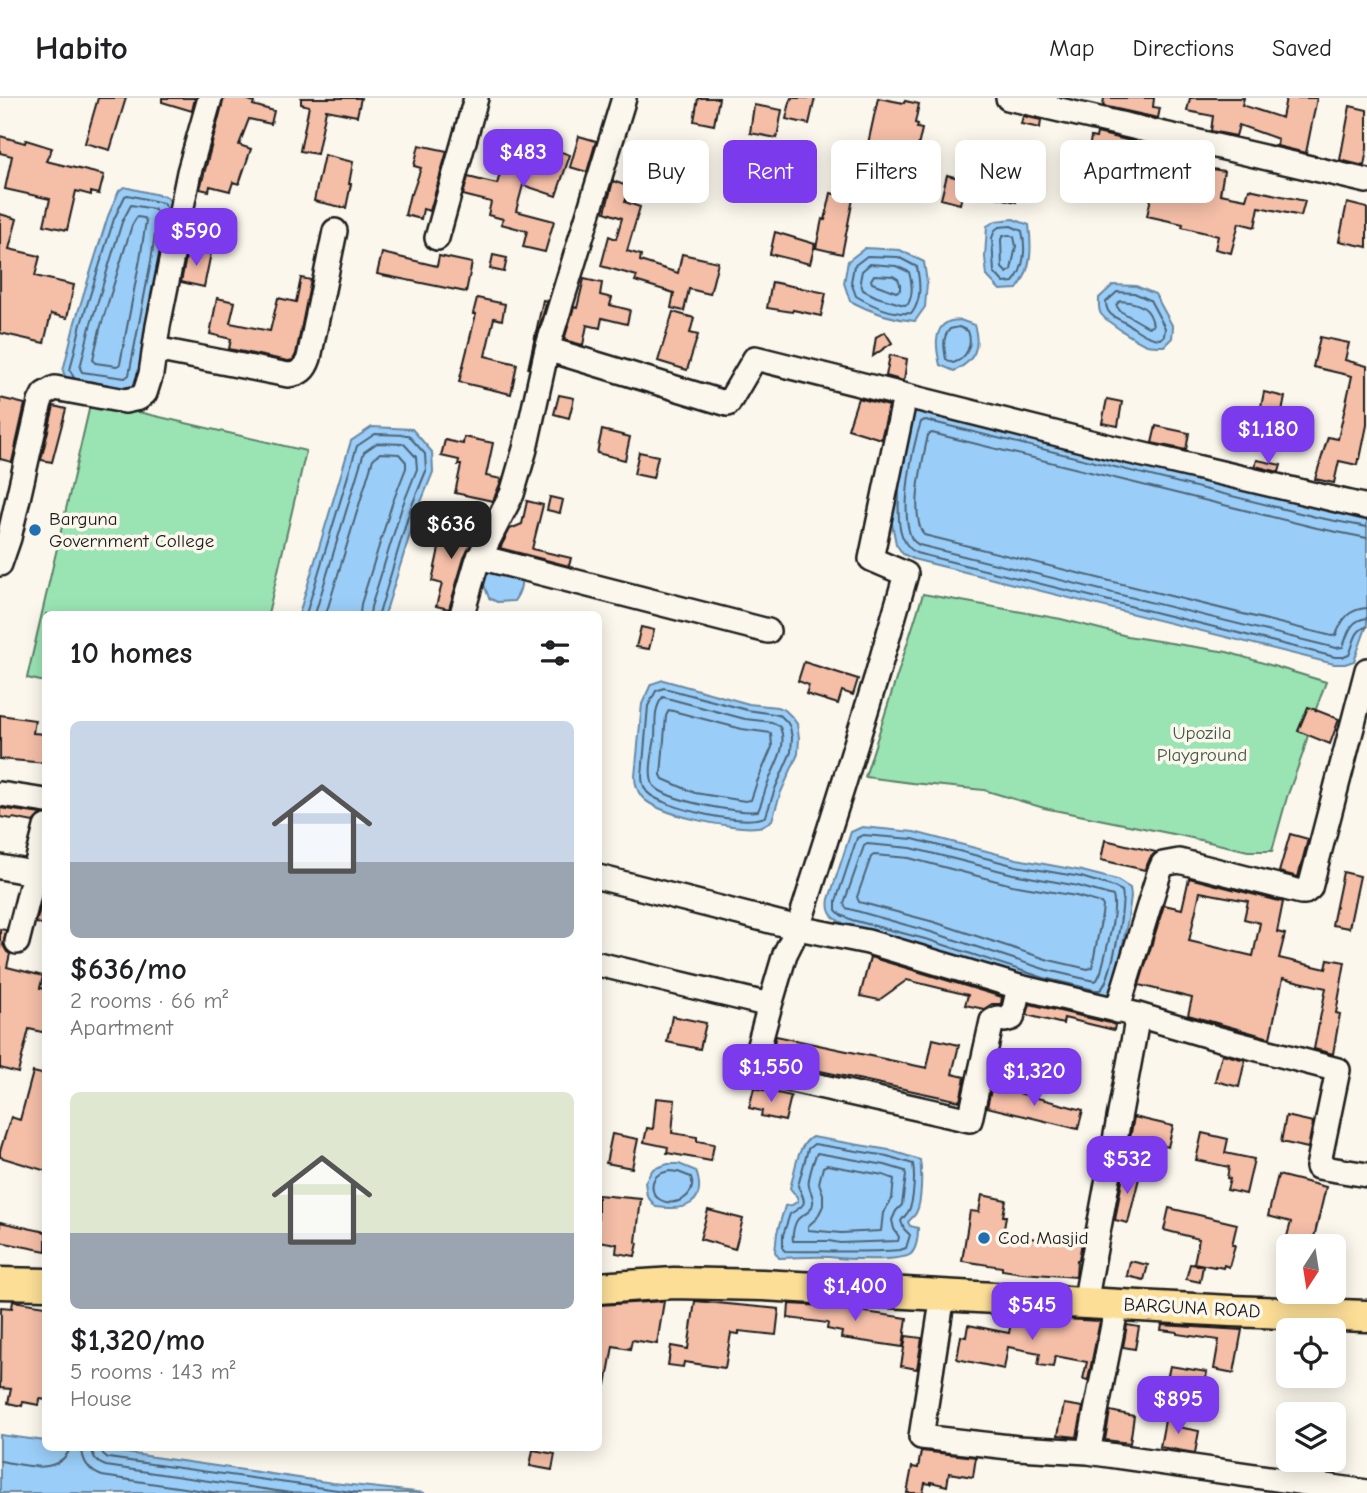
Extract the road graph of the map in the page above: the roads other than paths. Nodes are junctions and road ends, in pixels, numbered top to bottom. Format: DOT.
graph roads {
  1 [pos="210,98"];
  2 [pos="476,98"];
  3 [pos="624,98"];
  4 [pos="1015,99"];
  5 [pos="1367,181"];
  6 [pos="335,231"];
  7 [pos="437,238"];
  8 [pos="155,349"];
  9 [pos="547,349"];
  10 [pos="905,396"];
  11 [pos="1367,508"];
  12 [pos="479,557"];
  13 [pos="0,564"];
  14 [pos="463,611"];
  15 [pos="768,631"];
  16 [pos="1367,670"];
  17 [pos="0,794"];
  18 [pos="42,800"];
  19 [pos="42,841"];
  20 [pos="0,867"];
  21 [pos="33,873"];
  22 [pos="602,878"];
  23 [pos="798,928"];
  24 [pos="17,942"];
  25 [pos="602,965"];
  26 [pos="1018,987"];
  27 [pos="770,1004"];
  28 [pos="1128,1013"];
  29 [pos="1367,1175"];
  30 [pos="602,1269"];
  31 [pos="0,1283"];
  32 [pos="42,1284"];
  33 [pos="1088,1287"];
  34 [pos="602,1288"];
  35 [pos="943,1295"];
  36 [pos="0,1296"];
  37 [pos="42,1297"];
  38 [pos="1367,1300"];
  39 [pos="1117,1305"];
  40 [pos="1367,1316"];
  41 [pos="1088,1452"];
  42 [pos="1367,1492"];
  1 -- 8 [label="street"];
  2 -- 7 [label="street"];
  3 -- 9 [label="street"];
  4 -- 5 [label="street"];
  6 -- 8 [label="street"];
  8 -- 13 [label="street"];
  9 -- 10 [label="street"];
  9 -- 12 [label="street"];
  10 -- 11 [label="street"];
  10 -- 23 [label="street"];
  12 -- 14 [label="street"];
  12 -- 15 [label="street"];
  16 -- 28 [label="street"];
  17 -- 18 [label="street"];
  19 -- 21 [label="street"];
  20 -- 21 [label="street"];
  21 -- 24 [label="street"];
  22 -- 23 [label="street"];
  23 -- 26 [label="street"];
  23 -- 27 [label="street"];
  25 -- 27 [label="street"];
  26 -- 27 [label="street"];
  26 -- 28 [label="street"];
  28 -- 29 [label="street"];
  28 -- 33 [label="street"];
  30 -- 33 [label="main road, BARGUNA ROAD"];
  31 -- 32 [label="main road"];
  33 -- 38 [label="main road, BARGUNA ROAD"];
  34 -- 35 [label="main road, BARGUNA ROAD"];
  35 -- 39 [label="main road, BARGUNA ROAD"];
  35 -- 41 [label="street"];
  36 -- 37 [label="main road"];
  39 -- 40 [label="main road, BARGUNA ROAD"];
  39 -- 41 [label="street"];
  41 -- 42 [label="street"];
}
